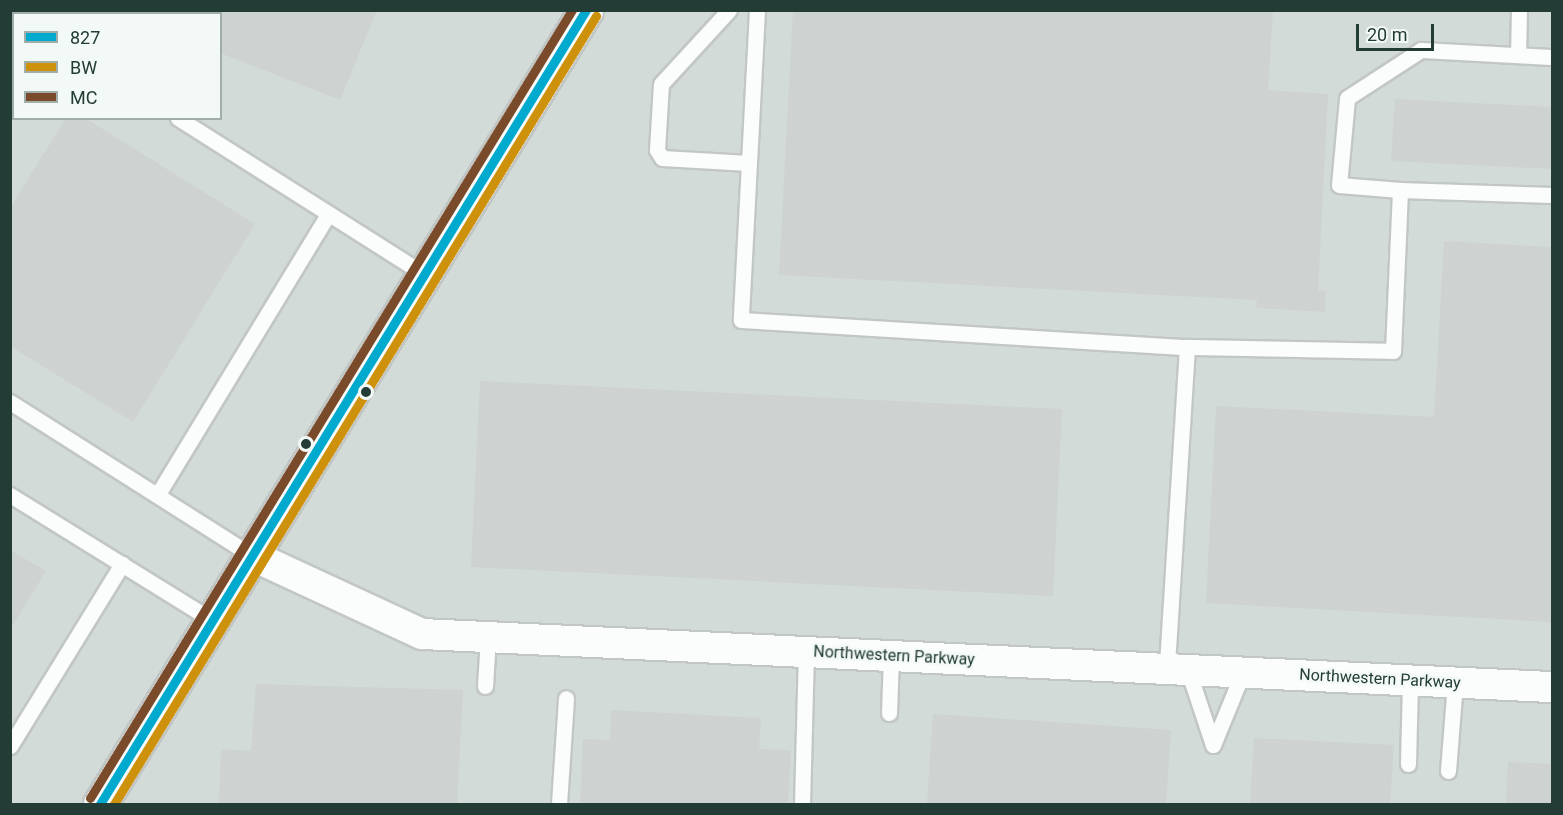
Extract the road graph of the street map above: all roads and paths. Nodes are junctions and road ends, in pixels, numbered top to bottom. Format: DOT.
graph roads {
  1 [pos="586,10"];
  2 [pos="729,10"];
  3 [pos="757,10"];
  4 [pos="1519,10"];
  5 [pos="1518,55"];
  6 [pos="1552,57"];
  7 [pos="181,120"];
  8 [pos="749,163"];
  9 [pos="1400,190"];
  10 [pos="1552,195"];
  11 [pos="328,214"];
  12 [pos="424,274"];
  13 [pos="1187,347"];
  14 [pos="10,402"];
  15 [pos="158,494"];
  16 [pos="10,495"];
  17 [pos="253,556"];
  18 [pos="122,564"];
  19 [pos="213,621"];
  20 [pos="488,637"];
  21 [pos="806,652"];
  22 [pos="891,656"];
  23 [pos="1177,669"];
  24 [pos="1243,672"];
  25 [pos="1410,680"];
  26 [pos="1455,683"];
  27 [pos="486,686"];
  28 [pos="1552,687"];
  29 [pos="566,698"];
  30 [pos="889,713"];
  31 [pos="10,746"];
  32 [pos="1408,764"];
  33 [pos="1448,771"];
  34 [pos="100,804"];
  35 [pos="559,804"];
  36 [pos="802,804"];
  1 -- 12 [label="main road"];
  2 -- 8 [label="lane"];
  3 -- 8 [label="lane"];
  4 -- 5 [label="lane"];
  5 -- 6 [label="lane"];
  5 -- 9 [label="lane"];
  7 -- 11 [label="lane"];
  8 -- 13 [label="lane"];
  9 -- 10 [label="lane"];
  9 -- 13 [label="lane"];
  11 -- 12 [label="lane"];
  11 -- 15 [label="lane"];
  12 -- 17 [label="main road"];
  13 -- 23 [label="lane"];
  14 -- 15 [label="lane"];
  15 -- 17 [label="lane"];
  16 -- 18 [label="lane"];
  17 -- 19 [label="main road"];
  17 -- 20 [label="street, Northwestern Parkway"];
  18 -- 19 [label="lane"];
  18 -- 31 [label="lane"];
  19 -- 34 [label="main road"];
  20 -- 21 [label="street, Northwestern Parkway"];
  20 -- 27 [label="lane"];
  21 -- 22 [label="street, Northwestern Parkway"];
  21 -- 36 [label="lane"];
  22 -- 23 [label="street, Northwestern Parkway"];
  22 -- 30 [label="lane"];
  23 -- 24 [label="street, Northwestern Parkway"];
  23 -- 24 [label="lane"];
  24 -- 25 [label="street, Northwestern Parkway"];
  25 -- 26 [label="street, Northwestern Parkway"];
  25 -- 32 [label="lane"];
  26 -- 28 [label="street, Northwestern Parkway"];
  26 -- 33 [label="lane"];
  29 -- 35 [label="lane"];
}
